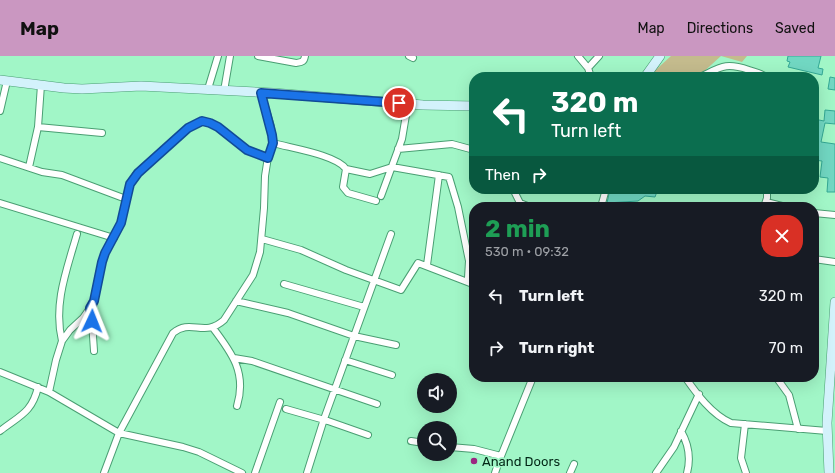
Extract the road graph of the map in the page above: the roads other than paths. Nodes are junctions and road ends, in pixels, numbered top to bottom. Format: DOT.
graph roads {
  1 [pos="218,56"];
  2 [pos="230,56"];
  3 [pos="258,56"];
  4 [pos="305,56"];
  5 [pos="578,56"];
  6 [pos="598,56"];
  7 [pos="660,56"];
  8 [pos="588,68"];
  9 [pos="589,72"];
  10 [pos="649,72"];
  11 [pos="710,72"];
  12 [pos="752,72"];
  13 [pos="3,80"];
  14 [pos="41,85"];
  15 [pos="208,89"];
  16 [pos="224,91"];
  17 [pos="261,93"];
  18 [pos="408,104"];
  19 [pos="469,106"];
  20 [pos="0,111"];
  21 [pos="38,127"];
  22 [pos="102,133"];
  23 [pos="273,143"];
  24 [pos="398,149"];
  25 [pos="469,149"];
  26 [pos="0,158"];
  27 [pos="268,158"];
  28 [pos="392,167"];
  29 [pos="29,168"];
  30 [pos="346,169"];
  31 [pos="438,175"];
  32 [pos="381,196"];
  33 [pos="126,199"];
  34 [pos="376,201"];
  35 [pos="0,203"];
  36 [pos="819,213"];
  37 [pos="835,215"];
  38 [pos="77,234"];
  39 [pos="391,234"];
  40 [pos="114,238"];
  41 [pos="262,239"];
  42 [pos="819,259"];
  43 [pos="469,261"];
  44 [pos="469,261"];
  45 [pos="835,262"];
  46 [pos="427,266"];
  47 [pos="374,280"];
  48 [pos="469,280"];
  49 [pos="469,283"];
  50 [pos="284,284"];
  51 [pos="236,301"];
  52 [pos="835,302"];
  53 [pos="364,307"];
  54 [pos="90,308"];
  55 [pos="213,328"];
  56 [pos="354,336"];
  57 [pos="62,341"];
  58 [pos="396,345"];
  59 [pos="94,351"];
  60 [pos="234,358"];
  61 [pos="345,360"];
  62 [pos="0,372"];
  63 [pos="392,375"];
  64 [pos="531,382"];
  65 [pos="689,382"];
  66 [pos="780,382"];
  67 [pos="38,387"];
  68 [pos="335,390"];
  69 [pos="49,392"];
  70 [pos="699,394"];
  71 [pos="280,402"];
  72 [pos="376,404"];
  73 [pos="236,406"];
  74 [pos="286,409"];
  75 [pos="324,419"];
  76 [pos="744,424"];
  77 [pos="798,429"];
  78 [pos="0,431"];
  79 [pos="681,431"];
  80 [pos="827,431"];
  81 [pos="119,433"];
  82 [pos="368,435"];
  83 [pos="410,441"];
  84 [pos="417,442"];
  85 [pos="457,448"];
  86 [pos="501,456"];
  87 [pos="574,464"];
  88 [pos="104,473"];
  89 [pos="241,473"];
  90 [pos="255,473"];
  91 [pos="307,473"];
  92 [pos="495,473"];
  93 [pos="570,473"];
  94 [pos="656,473"];
  95 [pos="687,473"];
  96 [pos="746,473"];
  97 [pos="829,473"];
  1 -- 15 [label="street"];
  2 -- 16 [label="street"];
  3 -- 4 [label="street"];
  5 -- 8 [label="street"];
  6 -- 8 [label="street"];
  7 -- 10 [label="main road"];
  8 -- 9 [label="street"];
  11 -- 12 [label="street"];
  13 -- 14 [label="main road"];
  13 -- 20 [label="street"];
  14 -- 15 [label="main road"];
  14 -- 21 [label="street"];
  15 -- 16 [label="main road"];
  16 -- 17 [label="main road"];
  17 -- 18 [label="main road"];
  17 -- 23 [label="street"];
  18 -- 19 [label="main road"];
  18 -- 24 [label="street"];
  21 -- 22 [label="street"];
  21 -- 29 [label="street"];
  23 -- 27 [label="street"];
  23 -- 30 [label="street"];
  24 -- 25 [label="street"];
  24 -- 28 [label="street"];
  26 -- 29 [label="street"];
  27 -- 33 [label="street"];
  27 -- 41 [label="street"];
  28 -- 30 [label="street"];
  28 -- 31 [label="street"];
  28 -- 32 [label="street"];
  29 -- 33 [label="street"];
  30 -- 34 [label="street"];
  31 -- 43 [label="street"];
  31 -- 46 [label="street"];
  33 -- 40 [label="street"];
  35 -- 40 [label="street"];
  36 -- 37 [label="street"];
  38 -- 57 [label="street"];
  39 -- 47 [label="street"];
  40 -- 54 [label="street"];
  41 -- 47 [label="street"];
  41 -- 51 [label="street"];
  42 -- 45 [label="street"];
  44 -- 48 [label="street"];
  46 -- 47 [label="street"];
  46 -- 49 [label="street"];
  47 -- 53 [label="street"];
  50 -- 53 [label="street"];
  51 -- 55 [label="street"];
  51 -- 56 [label="street"];
  52 -- 80 [label="main road"];
  53 -- 56 [label="street"];
  54 -- 57 [label="street"];
  54 -- 59 [label="street"];
  55 -- 60 [label="street"];
  55 -- 81 [label="street"];
  56 -- 58 [label="street"];
  56 -- 61 [label="street"];
  57 -- 69 [label="street"];
  60 -- 68 [label="street"];
  60 -- 73 [label="street"];
  61 -- 63 [label="street"];
  61 -- 68 [label="street"];
  62 -- 67 [label="street"];
  64 -- 86 [label="street"];
  65 -- 70 [label="street"];
  66 -- 77 [label="street"];
  67 -- 69 [label="street"];
  67 -- 78 [label="street"];
  68 -- 72 [label="street"];
  68 -- 75 [label="street"];
  69 -- 81 [label="street"];
  70 -- 76 [label="street"];
  70 -- 79 [label="street"];
  71 -- 90 [label="street"];
  74 -- 75 [label="street"];
  75 -- 82 [label="street"];
  75 -- 91 [label="street"];
  76 -- 77 [label="street"];
  76 -- 96 [label="street"];
  77 -- 80 [label="street"];
  79 -- 94 [label="street"];
  79 -- 95 [label="street"];
  80 -- 97 [label="main road"];
  81 -- 88 [label="street"];
  81 -- 89 [label="street"];
  83 -- 84 [label="street"];
  85 -- 86 [label="street"];
  86 -- 92 [label="street"];
  87 -- 93 [label="street"];
}
